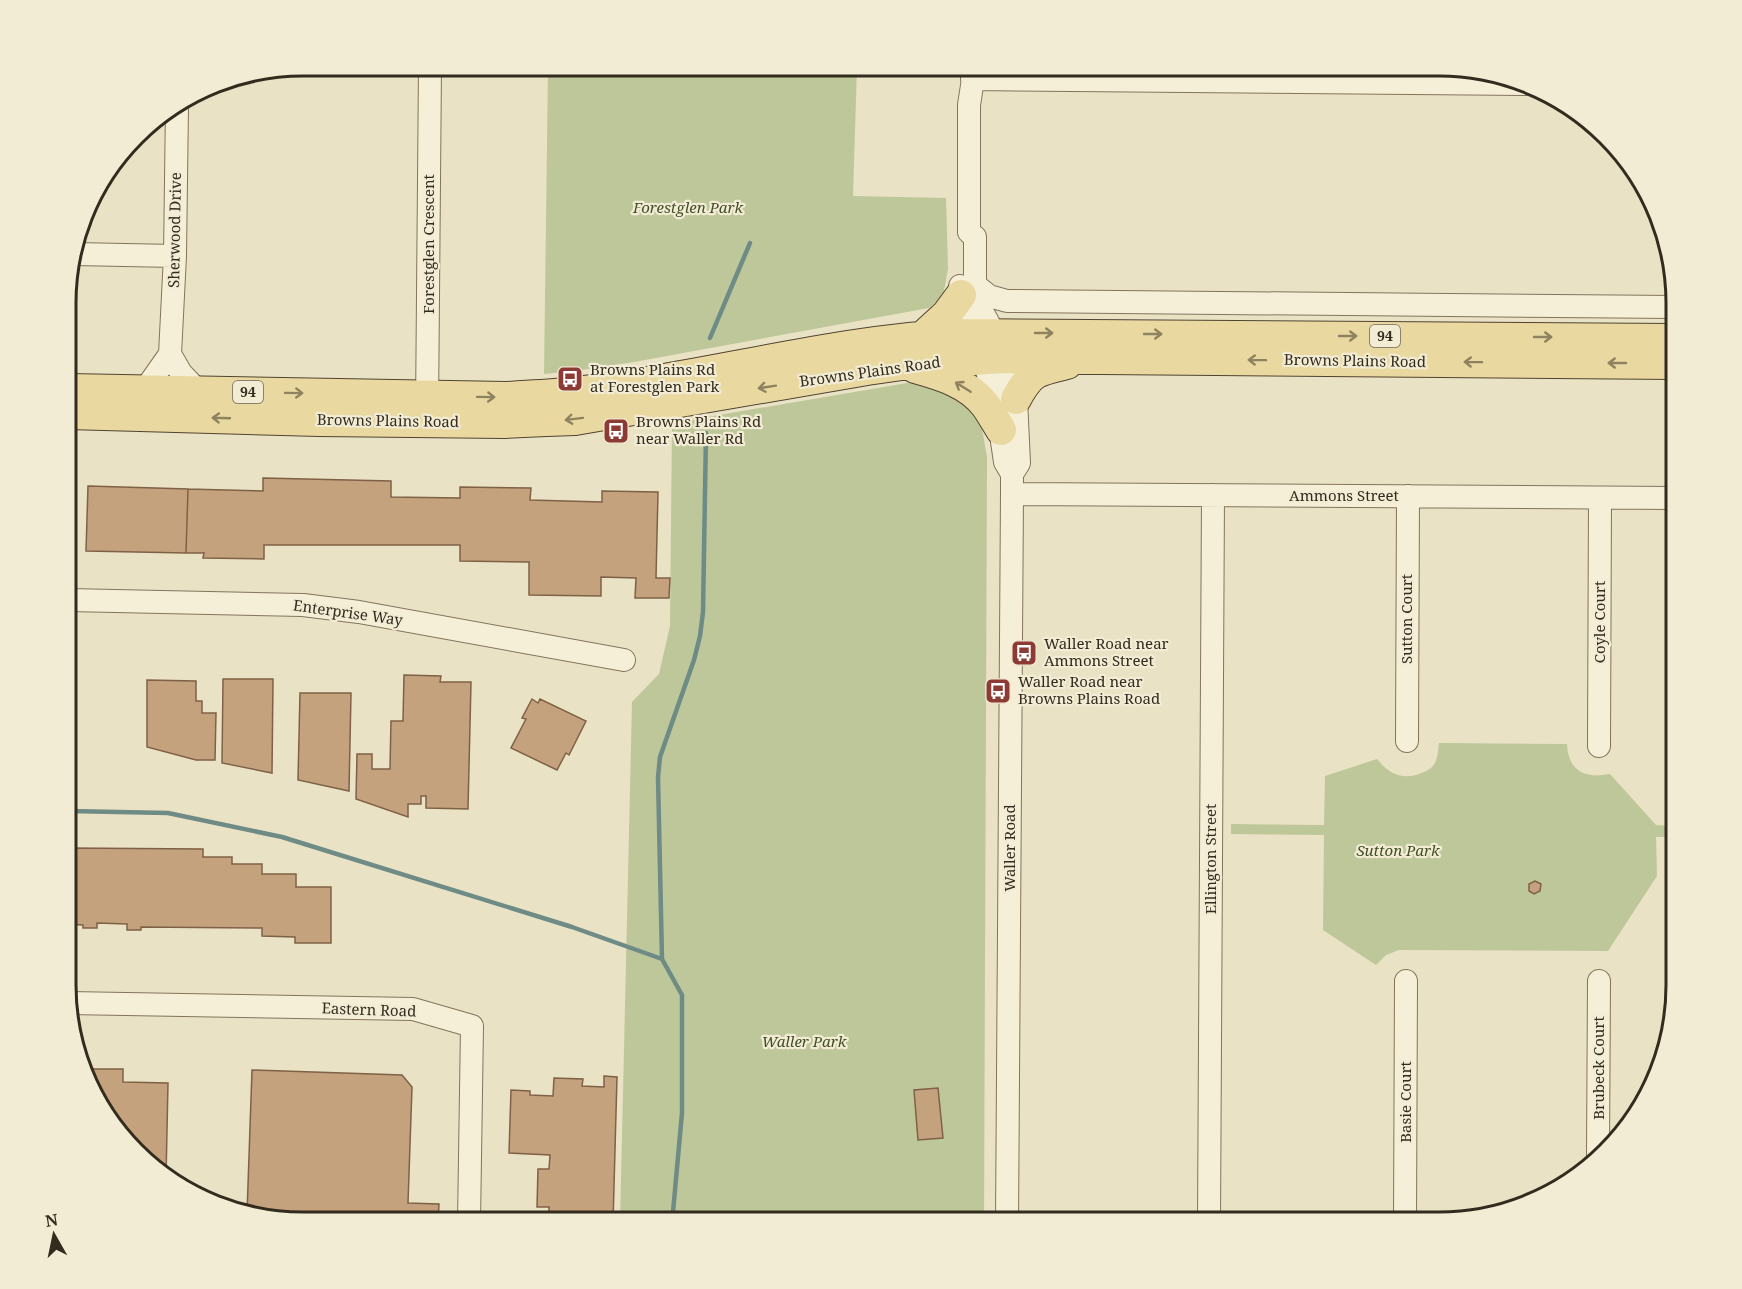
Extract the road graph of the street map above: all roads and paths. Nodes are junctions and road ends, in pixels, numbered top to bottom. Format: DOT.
graph roads {
  1 [pos="430,76"];
  2 [pos="973,76"];
  3 [pos="1124,76"];
  4 [pos="1494,83"];
  5 [pos="177,115"];
  6 [pos="82,254"];
  7 [pos="175,256"];
  8 [pos="968,290"];
  9 [pos="1666,307"];
  10 [pos="923,336"];
  11 [pos="1666,339"];
  12 [pos="988,346"];
  13 [pos="170,354"];
  14 [pos="1090,358"];
  15 [pos="1666,364"];
  16 [pos="902,365"];
  17 [pos="77,389"];
  18 [pos="144,391"];
  19 [pos="199,392"];
  20 [pos="1016,399"];
  21 [pos="427,409"];
  22 [pos="77,414"];
  23 [pos="1001,430"];
  24 [pos="1012,484"];
  25 [pos="1213,495"];
  26 [pos="1408,496"];
  27 [pos="1600,498"];
  28 [pos="1666,498"];
  29 [pos="77,600"];
  30 [pos="624,660"];
  31 [pos="1407,741"];
  32 [pos="1599,746"];
  33 [pos="1406,981"];
  34 [pos="1599,981"];
  35 [pos="77,1003"];
  36 [pos="1598,1147"];
  37 [pos="469,1212"];
  38 [pos="1007,1212"];
  39 [pos="1209,1212"];
  40 [pos="1405,1212"];
  1 -- 21 [label="street, Forestglen Crescent"];
  2 -- 8 [label="street"];
  3 -- 4 [label="street"];
  5 -- 7 [label="street, Sherwood Drive"];
  6 -- 7 [label="street"];
  7 -- 13 [label="street, Sherwood Drive"];
  8 -- 9 [label="street"];
  8 -- 10 [label="main road"];
  8 -- 12 [label="street"];
  10 -- 12 [label="main road, Browns Plains Road / 94"];
  21 -- 10 [label="main road, Browns Plains Road / 94, one-way"];
  12 -- 11 [label="main road, Browns Plains Road / 94, one-way"];
  12 -- 14 [label="main road, Browns Plains Road / 94"];
  12 -- 16 [label="main road, Browns Plains Road / 94"];
  12 -- 20 [label="street, Waller Road"];
  12 -- 23 [label="street, Waller Road"];
  13 -- 18 [label="street"];
  13 -- 19 [label="street"];
  15 -- 14 [label="main road, Browns Plains Road / 94, one-way"];
  14 -- 20 [label="main road"];
  16 -- 21 [label="main road, Browns Plains Road / 94, one-way"];
  23 -- 16 [label="main road, one-way"];
  17 -- 18 [label="main road, Browns Plains Road / 94"];
  18 -- 19 [label="main road, Browns Plains Road / 94"];
  19 -- 21 [label="main road, Browns Plains Road / 94, one-way"];
  20 -- 24 [label="street, Waller Road"];
  21 -- 22 [label="main road, Browns Plains Road / 94, one-way"];
  23 -- 24 [label="street, Waller Road"];
  24 -- 25 [label="street, Ammons Street"];
  24 -- 38 [label="street, Waller Road"];
  25 -- 26 [label="street, Ammons Street"];
  25 -- 39 [label="street, Ellington Street"];
  26 -- 27 [label="street, Ammons Street"];
  26 -- 31 [label="street, Sutton Court"];
  27 -- 28 [label="street, Ammons Street"];
  27 -- 32 [label="street, Coyle Court"];
  29 -- 30 [label="street, Enterprise Way"];
  33 -- 40 [label="street, Basie Court"];
  34 -- 36 [label="street, Brubeck Court"];
  35 -- 37 [label="street, Eastern Road"];
}
